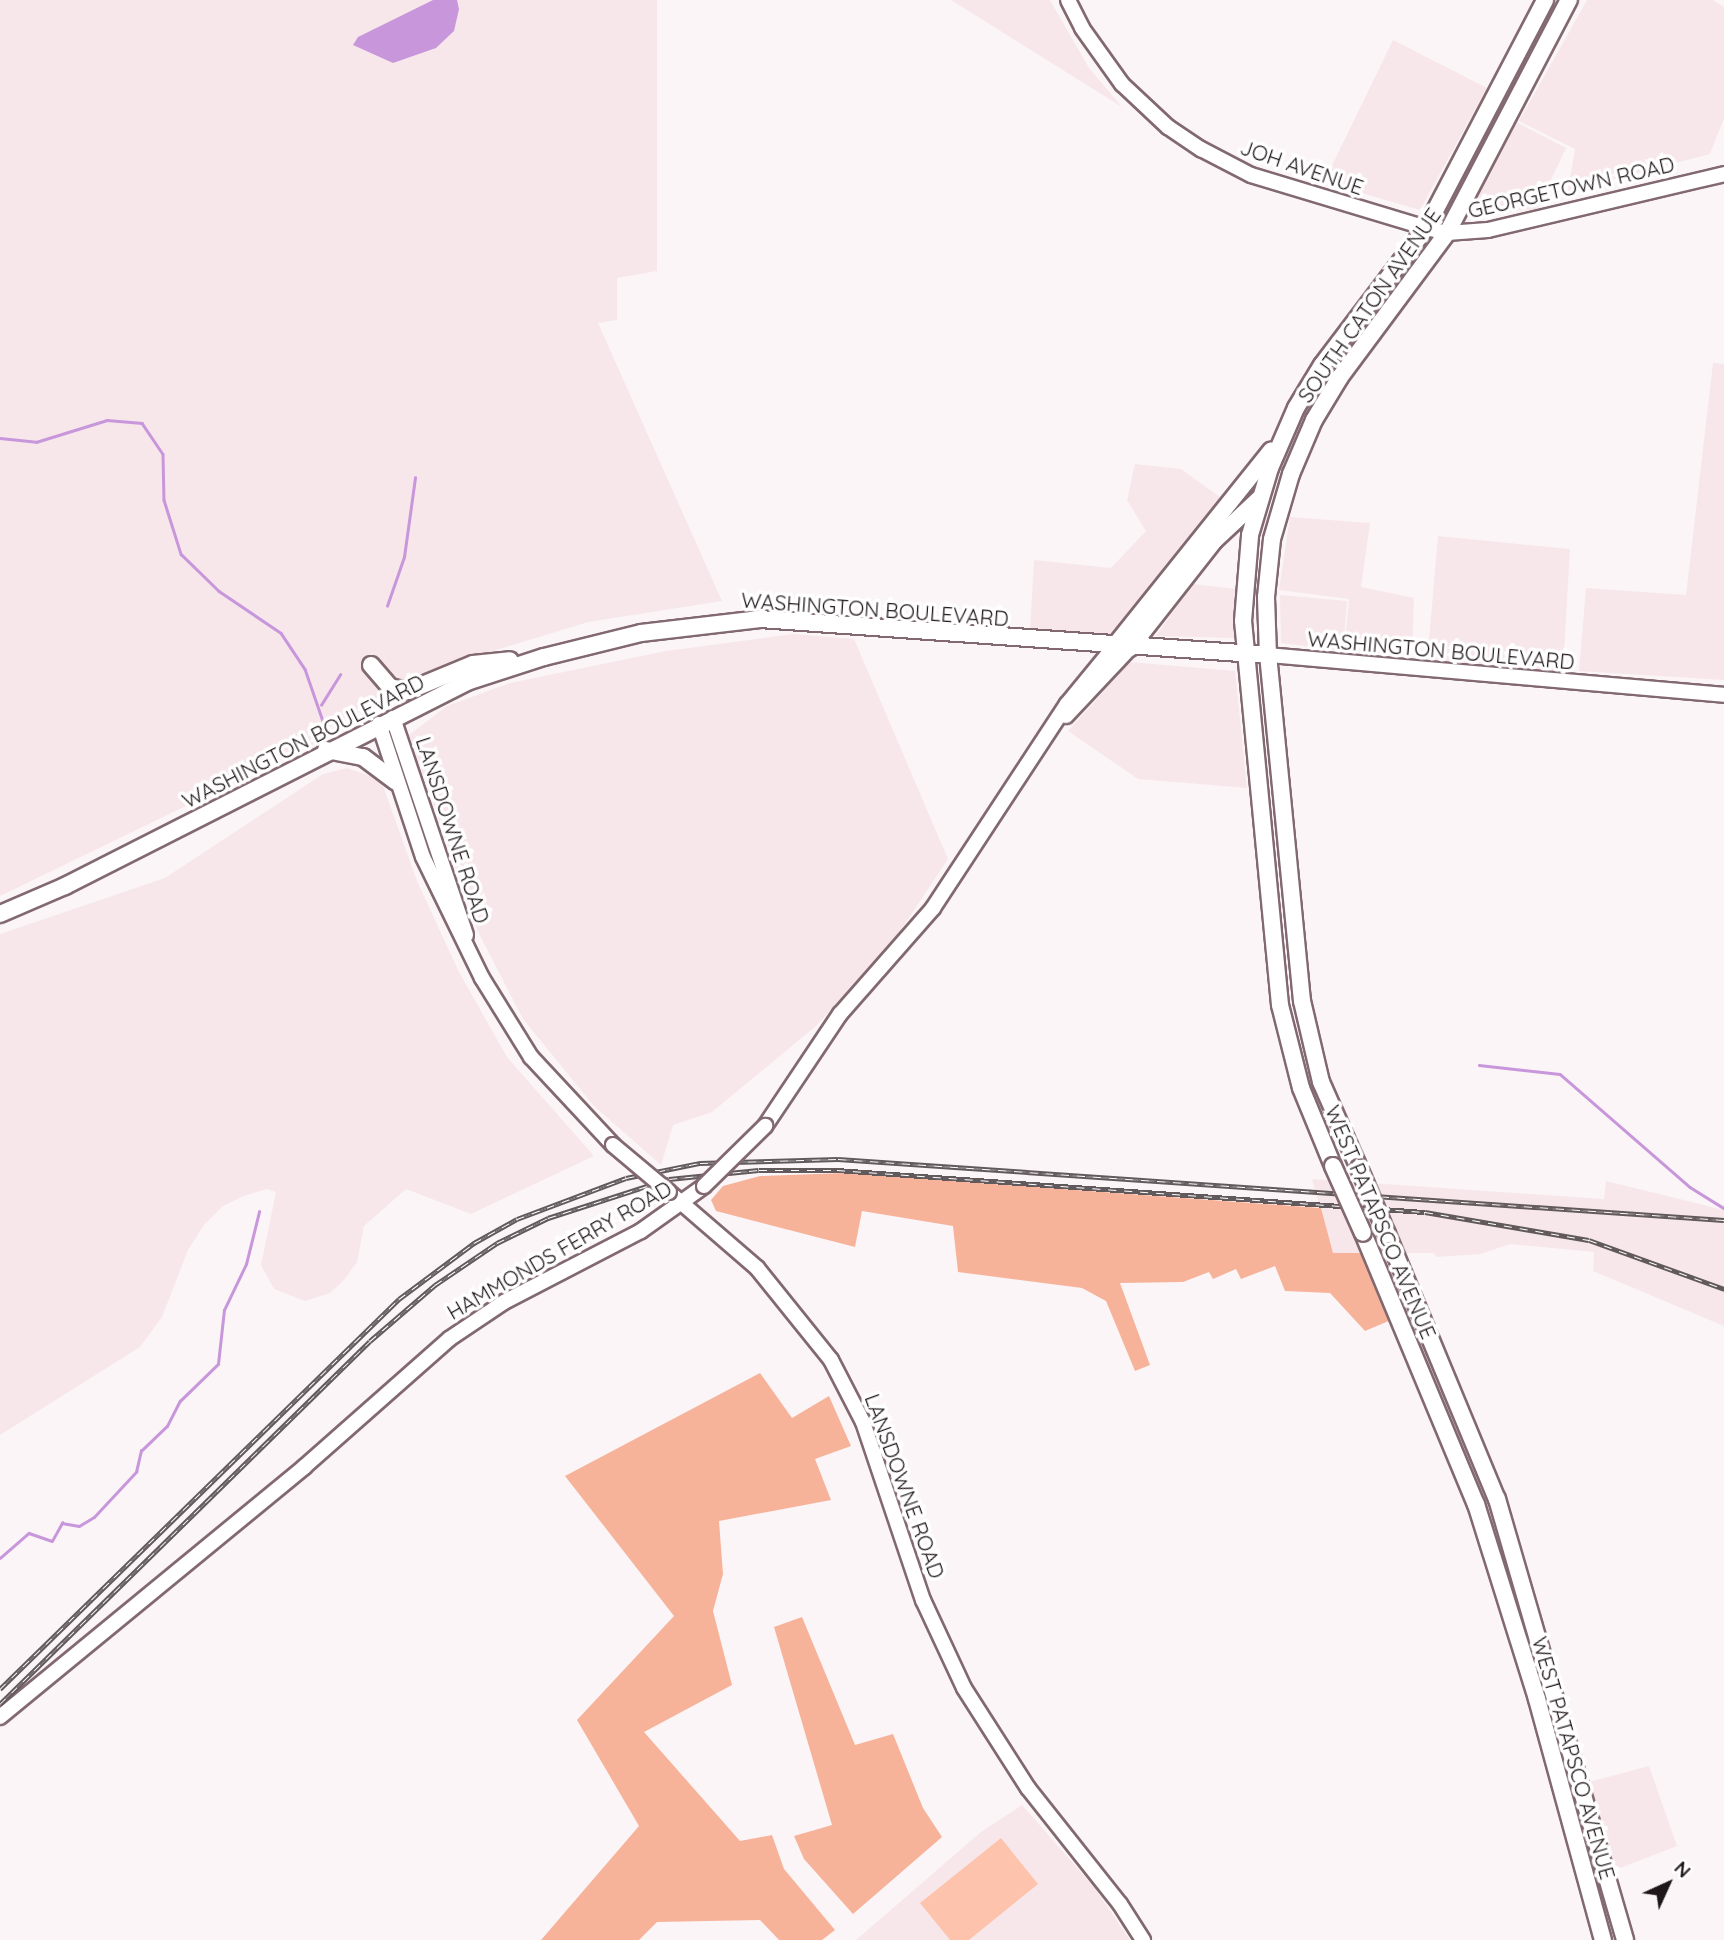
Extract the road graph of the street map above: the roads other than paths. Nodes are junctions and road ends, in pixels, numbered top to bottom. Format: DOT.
graph roads {
  1 [pos="1068,0"];
  2 [pos="1545,0"];
  3 [pos="1569,0"];
  4 [pos="1724,174"];
  5 [pos="1426,228"];
  6 [pos="1447,233"];
  7 [pos="1283,435"];
  8 [pos="1259,499"];
  9 [pos="1280,505"];
  10 [pos="1113,648"];
  11 [pos="1130,648"];
  12 [pos="1245,654"];
  13 [pos="1268,655"];
  14 [pos="544,657"];
  15 [pos="371,666"];
  16 [pos="1724,695"];
  17 [pos="386,721"];
  18 [pos="1048,735"];
  19 [pos="326,750"];
  20 [pos="396,782"];
  21 [pos="0,914"];
  22 [pos="472,957"];
  23 [pos="684,1204"];
  24 [pos="0,1717"];
  25 [pos="1143,1940"];
  26 [pos="1602,1940"];
  27 [pos="1625,1940"];
  1 -- 5 [label="street, JOH AVENUE"];
  2 -- 5 [label="main road, SOUTH CATON AVENUE"];
  3 -- 6 [label="main road, SOUTH CATON AVENUE"];
  4 -- 6 [label="street, GEORGETOWN ROAD"];
  5 -- 6 [label="street, GEORGETOWN ROAD"];
  5 -- 7 [label="main road, SOUTH CATON AVENUE"];
  6 -- 9 [label="main road, SOUTH CATON AVENUE"];
  7 -- 8 [label="main road, SOUTH CATON AVENUE"];
  7 -- 10 [label="main road, SOUTH CATON AVENUE"];
  8 -- 9 [label="main road"];
  8 -- 11 [label="main road, SOUTH CATON AVENUE"];
  8 -- 12 [label="main road, WEST PATAPSCO AVENUE"];
  9 -- 13 [label="main road, WEST PATAPSCO AVENUE"];
  10 -- 11 [label="main road, WASHINGTON BOULEVARD"];
  10 -- 14 [label="main road, WASHINGTON BOULEVARD"];
  10 -- 18 [label="street, HAMMONDS FERRY ROAD"];
  11 -- 12 [label="main road, WASHINGTON BOULEVARD"];
  11 -- 18 [label="street, HAMMONDS FERRY ROAD"];
  12 -- 13 [label="main road, WASHINGTON BOULEVARD"];
  12 -- 26 [label="main road, WEST PATAPSCO AVENUE, bridge"];
  13 -- 16 [label="street, WASHINGTON BOULEVARD"];
  13 -- 27 [label="main road, WEST PATAPSCO AVENUE, bridge"];
  14 -- 15 [label="main road"];
  14 -- 17 [label="main road, WASHINGTON BOULEVARD"];
  17 -- 19 [label="main road, WASHINGTON BOULEVARD"];
  17 -- 20 [label="street, LANSDOWNE ROAD"];
  17 -- 22 [label="street, LANSDOWNE ROAD"];
  18 -- 23 [label="street, HAMMONDS FERRY ROAD, bridge"];
  19 -- 20 [label="main road"];
  19 -- 21 [label="main road, WASHINGTON BOULEVARD"];
  20 -- 22 [label="street, LANSDOWNE ROAD"];
  22 -- 23 [label="street, LANSDOWNE ROAD, bridge"];
  23 -- 24 [label="street, HAMMONDS FERRY ROAD"];
  23 -- 25 [label="street, LANSDOWNE ROAD"];
}
